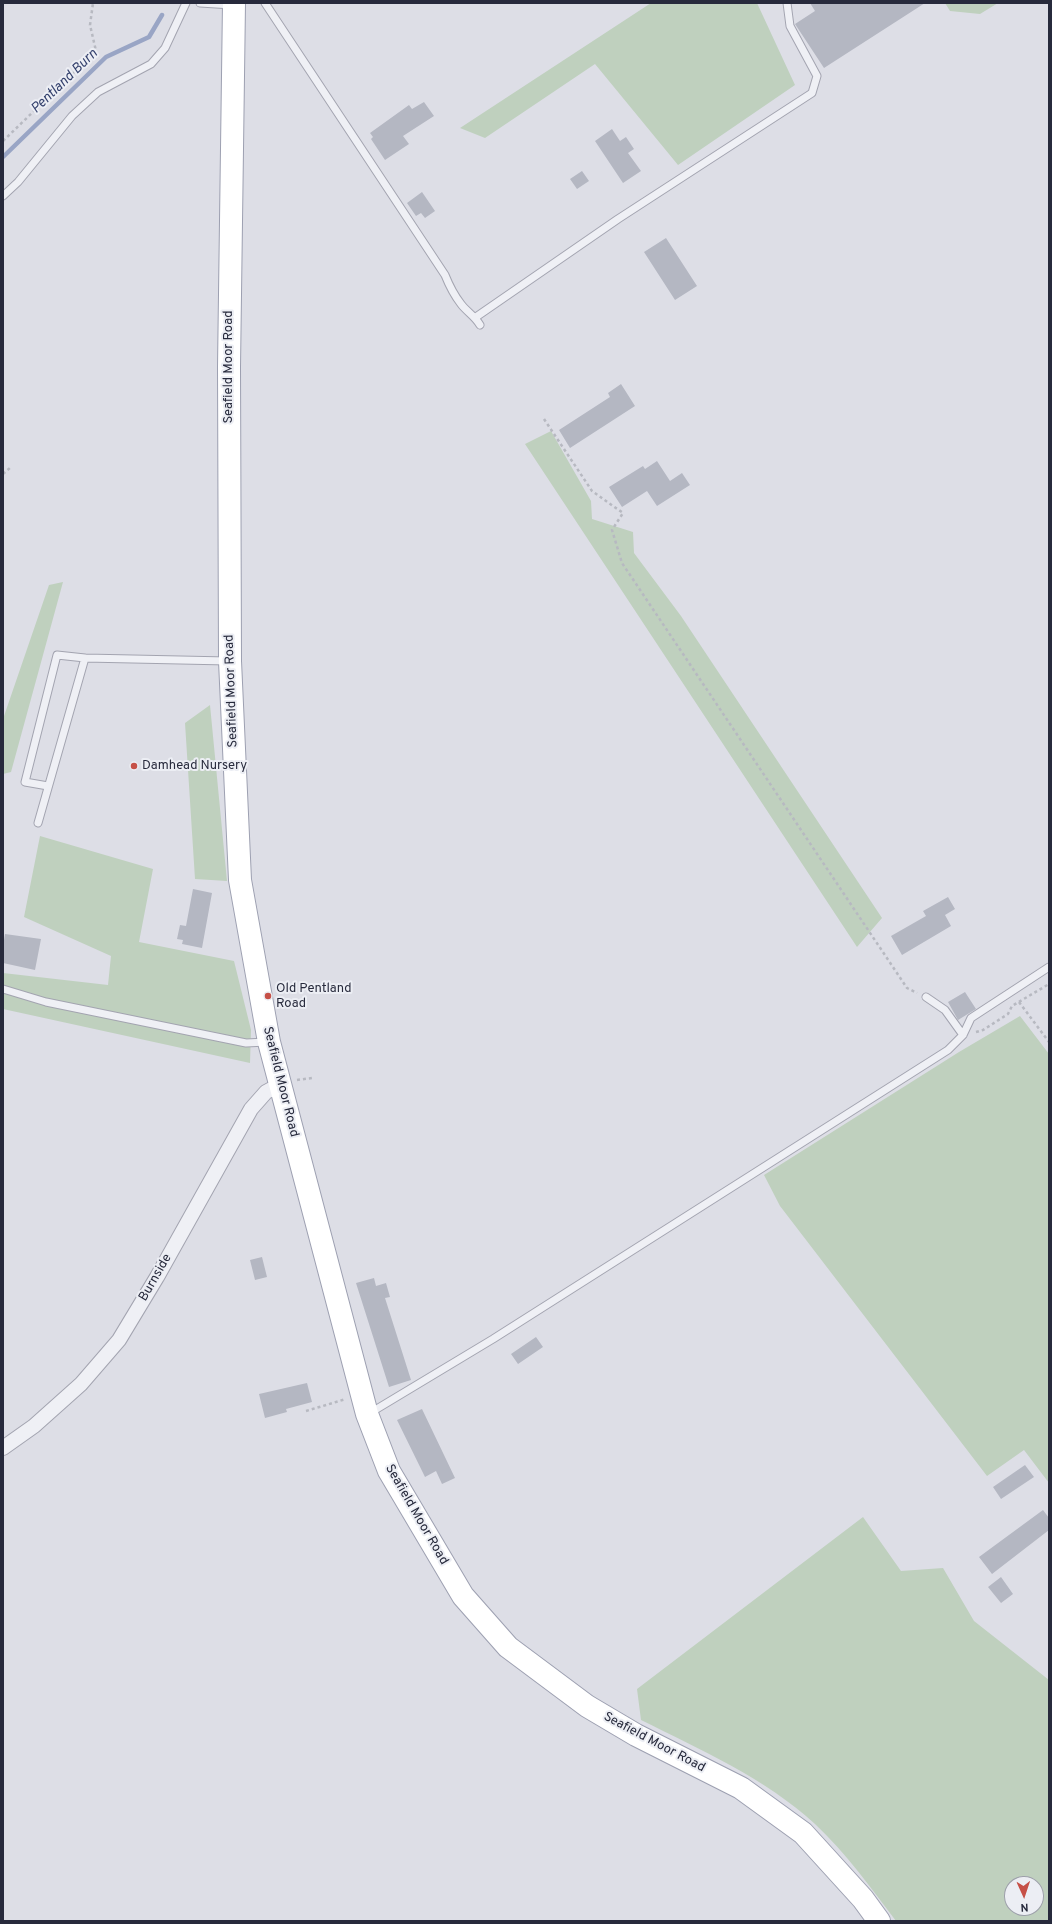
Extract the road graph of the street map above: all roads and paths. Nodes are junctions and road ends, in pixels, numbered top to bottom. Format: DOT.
graph roads {
  1 [pos="93,3"];
  2 [pos="186,3"];
  3 [pos="200,3"];
  4 [pos="265,3"];
  5 [pos="787,3"];
  6 [pos="234,4"];
  7 [pos="3,141"];
  8 [pos="3,196"];
  9 [pos="476,317"];
  10 [pos="480,325"];
  11 [pos="544,418"];
  12 [pos="12,467"];
  13 [pos="3,474"];
  14 [pos="85,658"];
  15 [pos="230,661"];
  16 [pos="48,786"];
  17 [pos="38,822"];
  18 [pos="1049,968"];
  19 [pos="1049,984"];
  20 [pos="3,989"];
  21 [pos="926,997"];
  22 [pos="1019,1002"];
  23 [pos="963,1035"];
  24 [pos="269,1042"];
  25 [pos="1049,1042"];
  26 [pos="279,1085"];
  27 [pos="362,1394"];
  28 [pos="306,1411"];
  29 [pos="367,1414"];
  30 [pos="3,1448"];
  31 [pos="879,1921"];
  1 -- 7 [label="path"];
  2 -- 8 [label="lane"];
  3 -- 6 [label="lane"];
  4 -- 9 [label="lane"];
  5 -- 9 [label="lane"];
  6 -- 15 [label="main road, Seafield Moor Road"];
  9 -- 10 [label="lane"];
  11 -- 21 [label="path"];
  12 -- 13 [label="path"];
  14 -- 15 [label="lane"];
  14 -- 16 [label="lane"];
  14 -- 16 [label="lane"];
  15 -- 24 [label="main road, Seafield Moor Road"];
  16 -- 17 [label="lane"];
  18 -- 23 [label="lane"];
  19 -- 22 [label="path"];
  20 -- 24 [label="lane"];
  21 -- 23 [label="lane"];
  22 -- 23 [label="path"];
  22 -- 25 [label="path"];
  23 -- 29 [label="lane"];
  24 -- 26 [label="main road, Seafield Moor Road"];
  26 -- 27 [label="main road, Seafield Moor Road"];
  26 -- 30 [label="street, Burnside"];
  27 -- 28 [label="path"];
  27 -- 29 [label="main road, Seafield Moor Road"];
  29 -- 31 [label="main road, Seafield Moor Road"];
}
